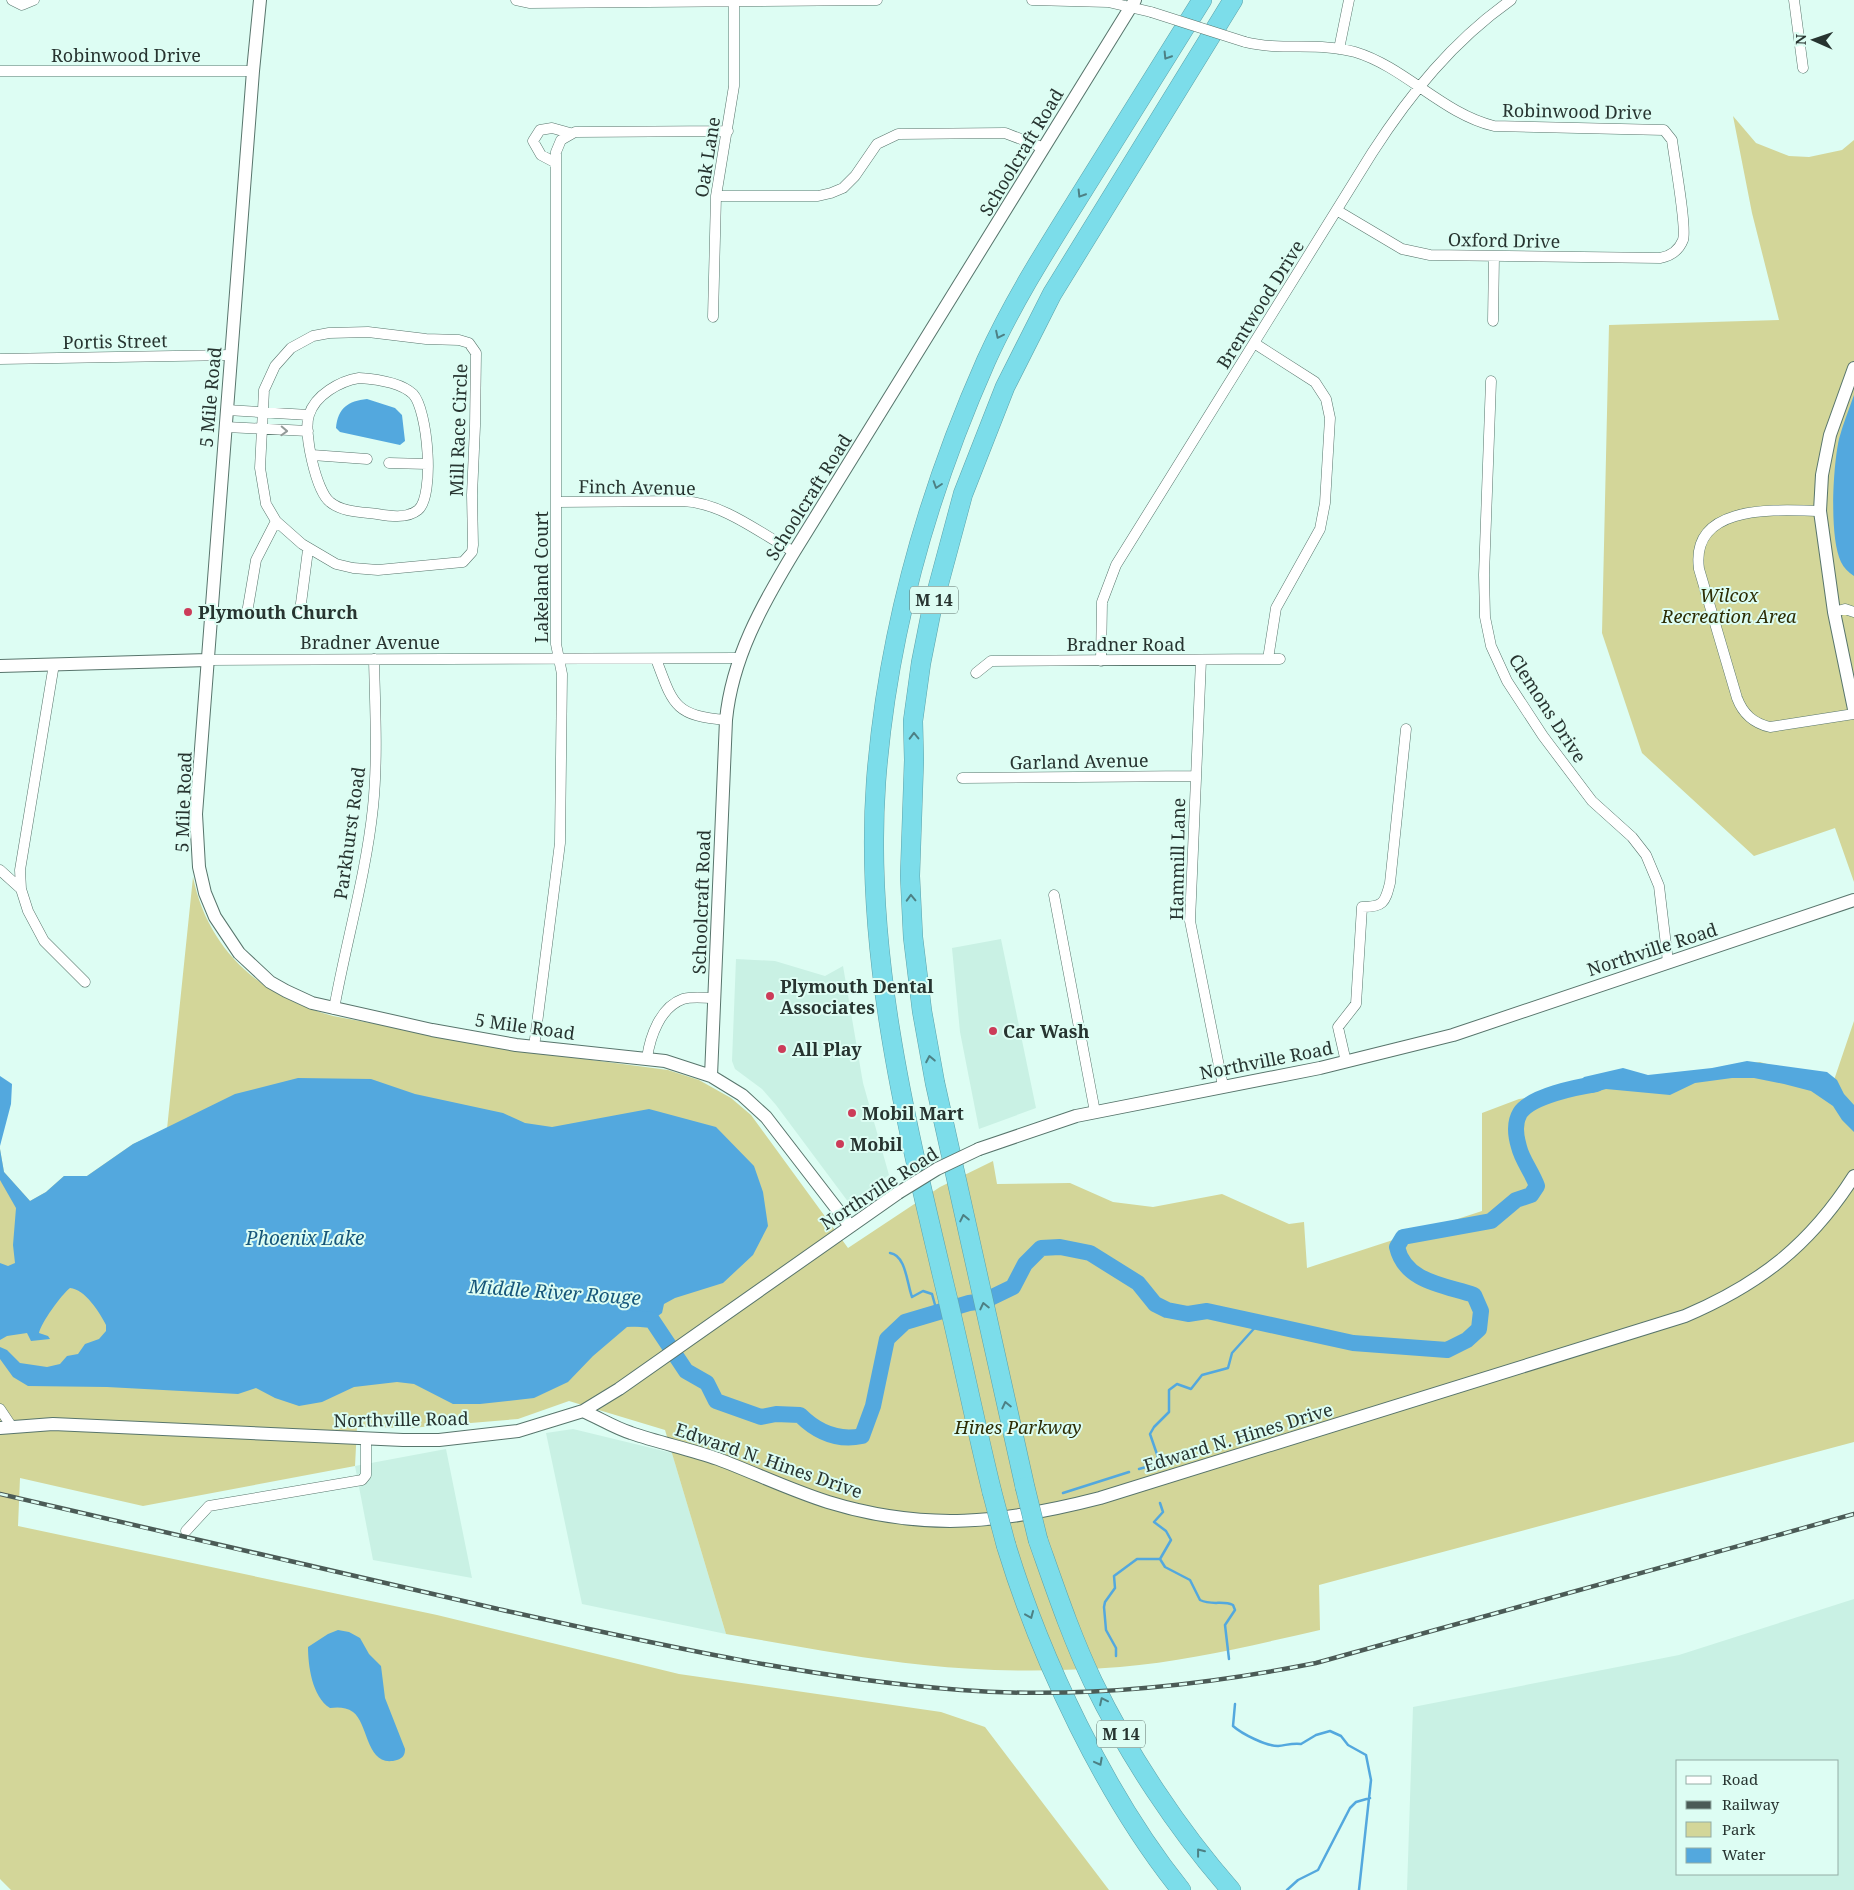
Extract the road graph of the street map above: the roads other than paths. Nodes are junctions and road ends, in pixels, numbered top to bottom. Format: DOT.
graph roads {
  1 [pos="12,0"];
  2 [pos="34,0"];
  3 [pos="260,0"];
  4 [pos="516,0"];
  5 [pos="877,0"];
  6 [pos="1032,0"];
  7 [pos="1202,0"];
  8 [pos="1234,0"];
  9 [pos="1349,0"];
  10 [pos="1511,0"];
  11 [pos="1794,0"];
  12 [pos="734,2"];
  13 [pos="1133,3"];
  14 [pos="1339,48"];
  15 [pos="1803,68"];
  16 [pos="0,71"];
  17 [pos="252,71"];
  18 [pos="1418,87"];
  19 [pos="728,131"];
  20 [pos="570,133"];
  21 [pos="1044,148"];
  22 [pos="556,163"];
  23 [pos="716,196"];
  24 [pos="1338,211"];
  25 [pos="1678,249"];
  26 [pos="1494,256"];
  27 [pos="713,317"];
  28 [pos="1493,320"];
  29 [pos="1254,343"];
  30 [pos="232,355"];
  31 [pos="0,359"];
  32 [pos="1854,368"];
  33 [pos="1492,380"];
  34 [pos="227,410"];
  35 [pos="264,413"];
  36 [pos="309,415"];
  37 [pos="226,427"];
  38 [pos="264,430"];
  39 [pos="308,431"];
  40 [pos="312,455"];
  41 [pos="367,459"];
  42 [pos="389,462"];
  43 [pos="427,464"];
  44 [pos="557,502"];
  45 [pos="1820,511"];
  46 [pos="276,521"];
  47 [pos="308,550"];
  48 [pos="794,552"];
  49 [pos="300,611"];
  50 [pos="1834,612"];
  51 [pos="1854,612"];
  52 [pos="247,613"];
  53 [pos="739,658"];
  54 [pos="374,659"];
  55 [pos="559,659"];
  56 [pos="656,659"];
  57 [pos="1268,659"];
  58 [pos="1280,659"];
  59 [pos="208,660"];
  60 [pos="1200,660"];
  61 [pos="1101,661"];
  62 [pos="54,664"];
  63 [pos="0,666"];
  64 [pos="976,673"];
  65 [pos="1854,709"];
  66 [pos="1854,714"];
  67 [pos="726,720"];
  68 [pos="1406,729"];
  69 [pos="1196,776"];
  70 [pos="962,778"];
  71 [pos="0,870"];
  72 [pos="21,889"];
  73 [pos="1054,895"];
  74 [pos="1854,900"];
  75 [pos="1668,962"];
  76 [pos="85,982"];
  77 [pos="714,998"];
  78 [pos="334,1009"];
  79 [pos="534,1047"];
  80 [pos="647,1058"];
  81 [pos="1346,1062"];
  82 [pos="712,1076"];
  83 [pos="1223,1086"];
  84 [pos="1095,1112"];
  85 [pos="1854,1176"];
  86 [pos="850,1226"];
  87 [pos="0,1408"];
  88 [pos="583,1411"];
  89 [pos="6,1427"];
  90 [pos="366,1439"];
  91 [pos="186,1531"];
  92 [pos="1182,1890"];
  93 [pos="1231,1890"];
  1 -- 2 [label="street"];
  3 -- 17 [label="street, 5 Mile Road"];
  4 -- 12 [label="street"];
  5 -- 12 [label="street"];
  6 -- 13 [label="street, Robinwood Drive"];
  7 -- 92 [label="highway, M 14, one-way, bridge"];
  93 -- 8 [label="highway, M 14, one-way, bridge"];
  9 -- 14 [label="street"];
  10 -- 18 [label="street, Brentwood Drive"];
  11 -- 15 [label="street"];
  12 -- 19 [label="street, Oak Lane"];
  13 -- 14 [label="street, Robinwood Drive, bridge"];
  13 -- 21 [label="street, Schoolcraft Road"];
  14 -- 18 [label="street, Robinwood Drive"];
  16 -- 17 [label="street, Robinwood Drive"];
  17 -- 30 [label="street, 5 Mile Road"];
  18 -- 24 [label="street, Brentwood Drive"];
  18 -- 25 [label="street, Robinwood Drive"];
  19 -- 20 [label="street"];
  19 -- 23 [label="street, Oak Lane"];
  20 -- 22 [label="street, Lakeland Court"];
  20 -- 22 [label="street"];
  21 -- 23 [label="street"];
  21 -- 48 [label="street, Schoolcraft Road"];
  22 -- 44 [label="street, Lakeland Court"];
  23 -- 27 [label="street, Oak Lane"];
  24 -- 26 [label="street, Oxford Drive"];
  24 -- 29 [label="street, Brentwood Drive"];
  25 -- 26 [label="street, Oxford Drive"];
  26 -- 28 [label="street"];
  29 -- 57 [label="street"];
  29 -- 61 [label="street, Brentwood Drive"];
  30 -- 31 [label="street, Portis Street"];
  30 -- 34 [label="street, 5 Mile Road"];
  32 -- 45 [label="street"];
  33 -- 75 [label="street, Clemons Drive"];
  34 -- 35 [label="street"];
  34 -- 37 [label="street, 5 Mile Road"];
  35 -- 36 [label="street"];
  35 -- 38 [label="street, Mill Race Circle"];
  35 -- 47 [label="street, Mill Race Circle"];
  36 -- 39 [label="street"];
  36 -- 43 [label="street"];
  37 -- 38 [label="street"];
  37 -- 59 [label="street, 5 Mile Road"];
  38 -- 39 [label="street, one-way"];
  38 -- 46 [label="street, Mill Race Circle"];
  39 -- 40 [label="street"];
  40 -- 41 [label="street"];
  40 -- 43 [label="street"];
  42 -- 43 [label="street"];
  44 -- 48 [label="street, Finch Avenue"];
  44 -- 55 [label="street, Lakeland Court"];
  45 -- 50 [label="street"];
  45 -- 66 [label="street"];
  46 -- 47 [label="street, Mill Race Circle"];
  46 -- 52 [label="street"];
  47 -- 49 [label="street"];
  48 -- 53 [label="street, Schoolcraft Road"];
  50 -- 51 [label="street"];
  50 -- 65 [label="street"];
  53 -- 56 [label="street, Bradner Avenue"];
  53 -- 67 [label="street, Schoolcraft Road"];
  54 -- 55 [label="street, Bradner Avenue"];
  54 -- 59 [label="street, Bradner Avenue"];
  54 -- 78 [label="street, Parkhurst Road"];
  55 -- 56 [label="street, Bradner Avenue"];
  55 -- 79 [label="street, Lakeland Court"];
  56 -- 67 [label="street"];
  57 -- 58 [label="street, Bradner Road"];
  57 -- 60 [label="street, Bradner Road"];
  59 -- 62 [label="street, Bradner Avenue"];
  59 -- 78 [label="street, 5 Mile Road"];
  60 -- 61 [label="street, Bradner Road"];
  60 -- 69 [label="street, Hammill Lane"];
  61 -- 64 [label="street, Bradner Road"];
  62 -- 63 [label="street, Bradner Avenue"];
  62 -- 72 [label="street"];
  67 -- 77 [label="street, Schoolcraft Road"];
  68 -- 81 [label="street"];
  69 -- 70 [label="street, Garland Avenue"];
  69 -- 83 [label="street, Hammill Lane"];
  71 -- 72 [label="street"];
  72 -- 76 [label="street"];
  73 -- 84 [label="street"];
  74 -- 75 [label="street, Northville Road"];
  75 -- 81 [label="street, Northville Road"];
  77 -- 80 [label="street"];
  77 -- 82 [label="street, Schoolcraft Road"];
  78 -- 79 [label="street, 5 Mile Road"];
  79 -- 80 [label="street, 5 Mile Road"];
  80 -- 82 [label="street, 5 Mile Road"];
  81 -- 83 [label="street, Northville Road"];
  82 -- 86 [label="street, 5 Mile Road"];
  83 -- 84 [label="street, Northville Road"];
  84 -- 86 [label="street, Northville Road, bridge"];
  85 -- 88 [label="street, Edward N. Hines Drive"];
  86 -- 88 [label="street, Northville Road"];
  87 -- 89 [label="street"];
  88 -- 90 [label="street, Northville Road"];
  89 -- 90 [label="street, Northville Road"];
  90 -- 91 [label="street"];
}
